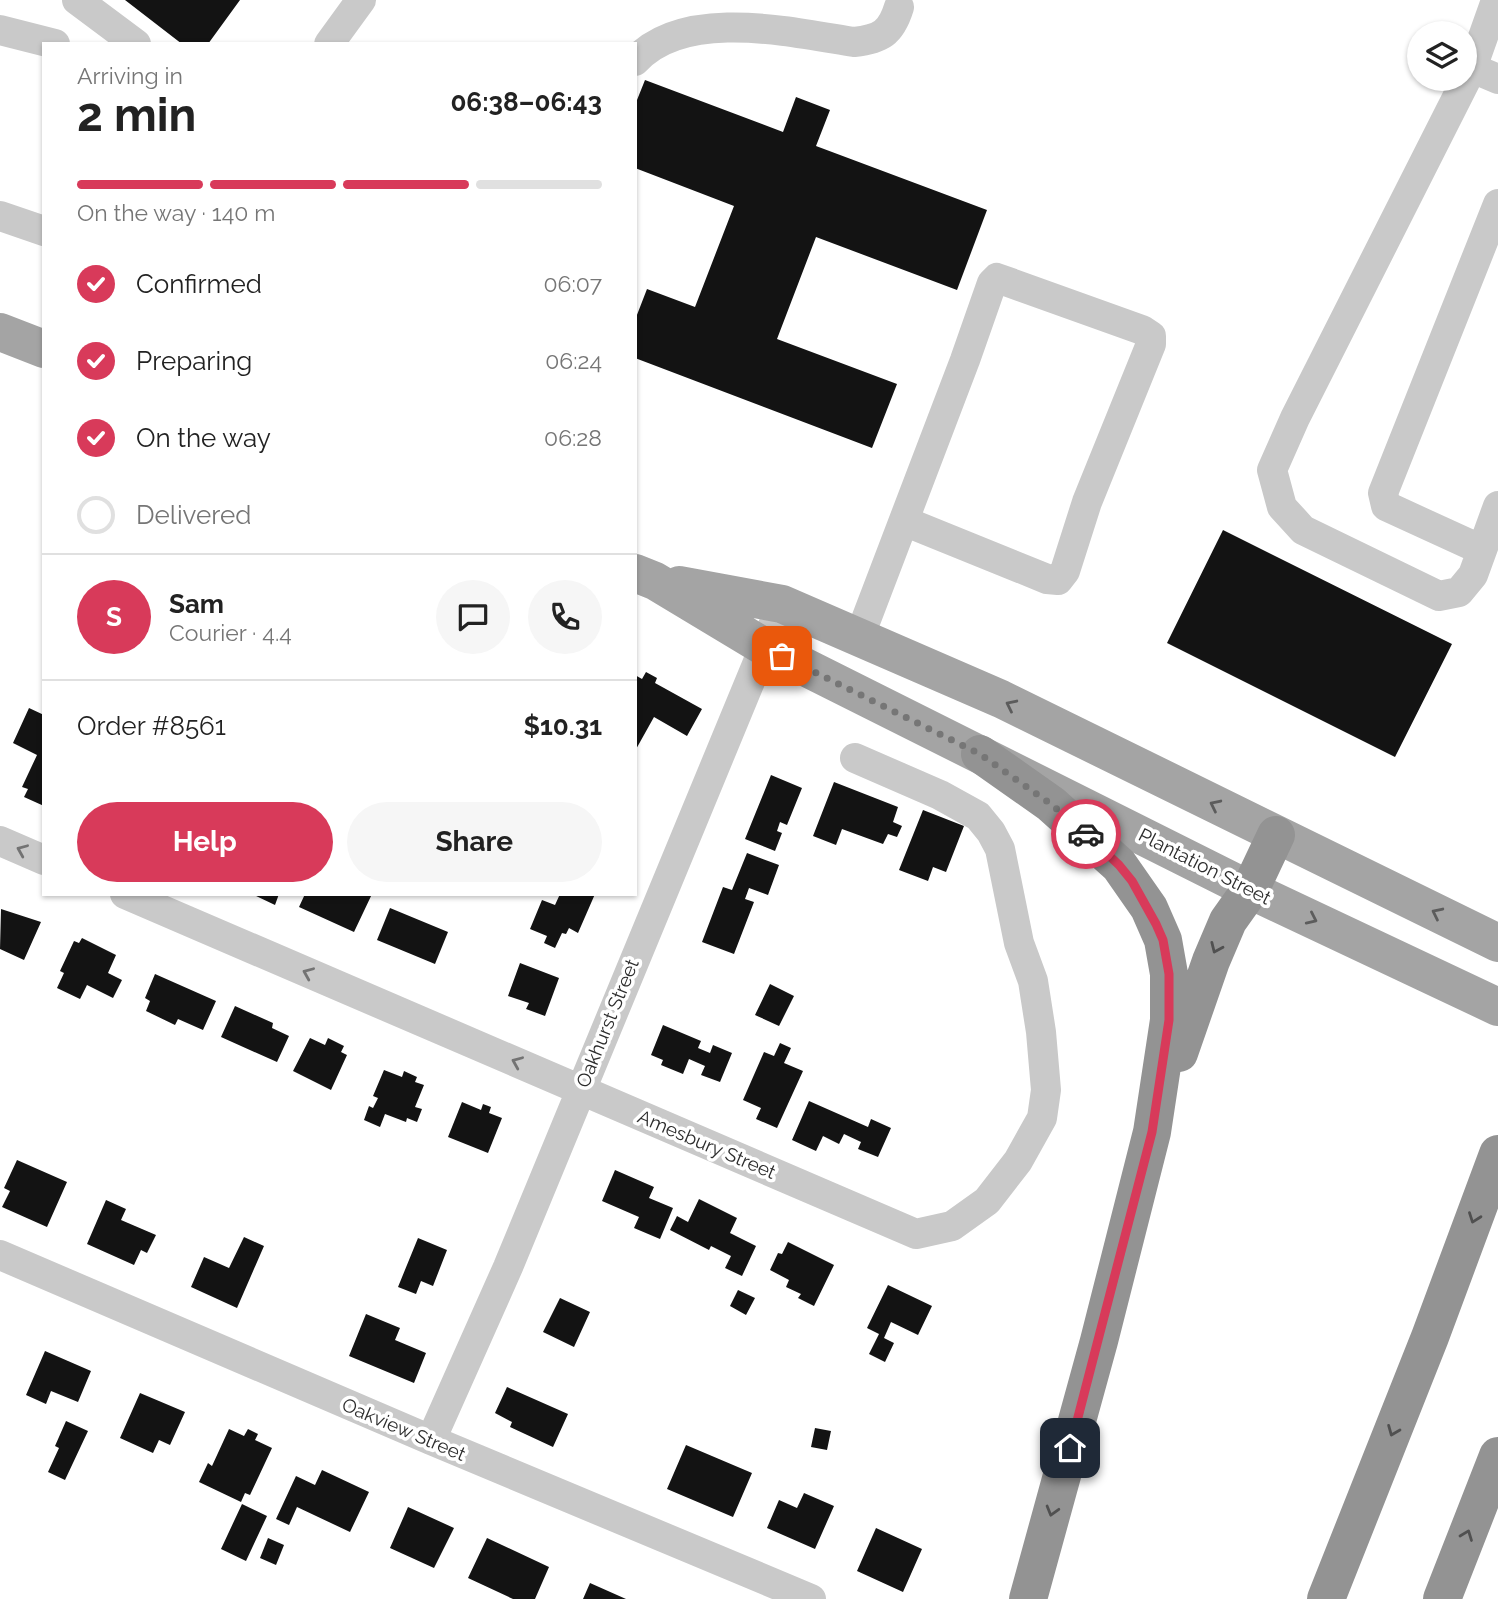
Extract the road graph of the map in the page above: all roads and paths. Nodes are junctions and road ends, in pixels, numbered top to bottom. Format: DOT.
graph roads {
  1 [pos="77,0"];
  2 [pos="361,0"];
  3 [pos="1487,4"];
  4 [pos="900,7"];
  5 [pos="0,30"];
  6 [pos="47,42"];
  7 [pos="133,42"];
  8 [pos="330,42"];
  9 [pos="637,59"];
  10 [pos="1485,74"];
  11 [pos="1498,204"];
  12 [pos="0,216"];
  13 [pos="42,230"];
  14 [pos="0,332"];
  15 [pos="41,339"];
  16 [pos="1498,506"];
  17 [pos="904,521"];
  18 [pos="1482,550"];
  19 [pos="645,577"];
  20 [pos="782,604"];
  21 [pos="859,638"];
  22 [pos="763,646"];
  23 [pos="980,754"];
  24 [pos="855,758"];
  25 [pos="1276,835"];
  26 [pos="0,841"];
  27 [pos="42,859"];
  28 [pos="1250,890"];
  29 [pos="130,896"];
  30 [pos="1498,943"];
  31 [pos="1498,1007"];
  32 [pos="580,1089"];
  33 [pos="1152,1132"];
  34 [pos="1498,1154"];
  35 [pos="0,1255"];
  36 [pos="431,1440"];
  37 [pos="1498,1456"];
  38 [pos="811,1599"];
  39 [pos="1028,1599"];
  40 [pos="1326,1599"];
  41 [pos="1442,1599"];
  1 -- 7 [label="street"];
  2 -- 8 [label="street"];
  3 -- 10 [label="street"];
  4 -- 9 [label="street"];
  5 -- 6 [label="street"];
  10 -- 18 [label="street"];
  11 -- 18 [label="street"];
  12 -- 13 [label="street"];
  14 -- 15 [label="main road"];
  16 -- 18 [label="street"];
  17 -- 17 [label="street"];
  17 -- 21 [label="street"];
  19 -- 20 [label="main road, Plantation Street"];
  19 -- 22 [label="main road, Plantation Street"];
  20 -- 21 [label="main road, Plantation Street"];
  20 -- 22 [label="street, Oakhurst Street"];
  25 -- 21 [label="main road, Plantation Street, one-way"];
  22 -- 23 [label="main road, Plantation Street"];
  22 -- 32 [label="street, Oakhurst Street"];
  23 -- 28 [label="main road, Plantation Street"];
  23 -- 33 [label="highway"];
  24 -- 32 [label="street, Amesbury Street"];
  25 -- 28 [label="highway"];
  30 -- 25 [label="main road, Plantation Street, one-way"];
  27 -- 26 [label="street, one-way"];
  28 -- 31 [label="main road, Plantation Street, one-way"];
  28 -- 33 [label="highway, one-way"];
  32 -- 29 [label="street, Amesbury Street, one-way"];
  32 -- 36 [label="street, Oakhurst Street"];
  33 -- 39 [label="highway, one-way"];
  34 -- 40 [label="highway, one-way"];
  35 -- 36 [label="street, Oakview Street"];
  36 -- 38 [label="street, Oakview Street"];
  41 -- 37 [label="highway, one-way"];
}
